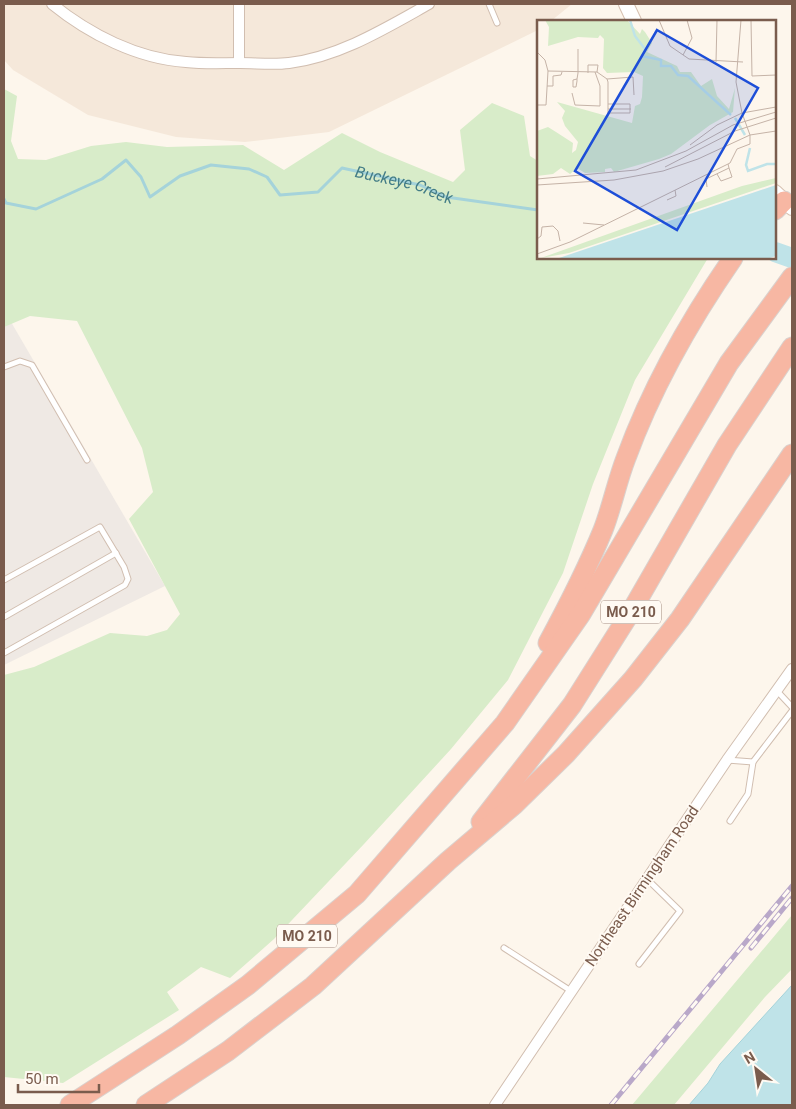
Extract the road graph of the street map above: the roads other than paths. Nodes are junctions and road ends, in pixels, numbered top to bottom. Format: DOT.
graph roads {
  1 [pos="52,4"];
  2 [pos="239,4"];
  3 [pos="429,4"];
  4 [pos="489,4"];
  5 [pos="626,4"];
  6 [pos="634,20"];
  7 [pos="497,23"];
  8 [pos="239,63"];
  9 [pos="732,259"];
  10 [pos="792,277"];
  11 [pos="792,347"];
  12 [pos="4,367"];
  13 [pos="792,454"];
  14 [pos="87,460"];
  15 [pos="116,553"];
  16 [pos="4,580"];
  17 [pos="4,617"];
  18 [pos="4,653"];
  19 [pos="792,669"];
  20 [pos="777,691"];
  21 [pos="792,709"];
  22 [pos="505,723"];
  23 [pos="727,760"];
  24 [pos="753,762"];
  25 [pos="730,821"];
  26 [pos="448,861"];
  27 [pos="647,879"];
  28 [pos="504,948"];
  29 [pos="639,964"];
  30 [pos="571,991"];
  31 [pos="70,1105"];
  32 [pos="146,1105"];
  33 [pos="495,1105"];
  1 -- 8 [label="street"];
  2 -- 8 [label="street"];
  3 -- 8 [label="street"];
  4 -- 7 [label="lane"];
  5 -- 6 [label="main road"];
  9 -- 22 [label="highway"];
  10 -- 22 [label="highway, MO 210"];
  11 -- 26 [label="highway, MO 210"];
  12 -- 14 [label="lane"];
  13 -- 26 [label="highway"];
  15 -- 16 [label="lane"];
  15 -- 17 [label="lane"];
  15 -- 18 [label="lane"];
  19 -- 20 [label="street, Northeast Birmingham Road"];
  20 -- 21 [label="lane"];
  20 -- 23 [label="street, Northeast Birmingham Road"];
  21 -- 24 [label="lane"];
  22 -- 31 [label="highway, MO 210"];
  23 -- 24 [label="lane"];
  23 -- 27 [label="street, Northeast Birmingham Road"];
  24 -- 25 [label="lane"];
  26 -- 32 [label="highway, MO 210"];
  27 -- 29 [label="lane"];
  27 -- 30 [label="street, Northeast Birmingham Road"];
  28 -- 30 [label="lane"];
  30 -- 33 [label="street, Northeast Birmingham Road"];
}
